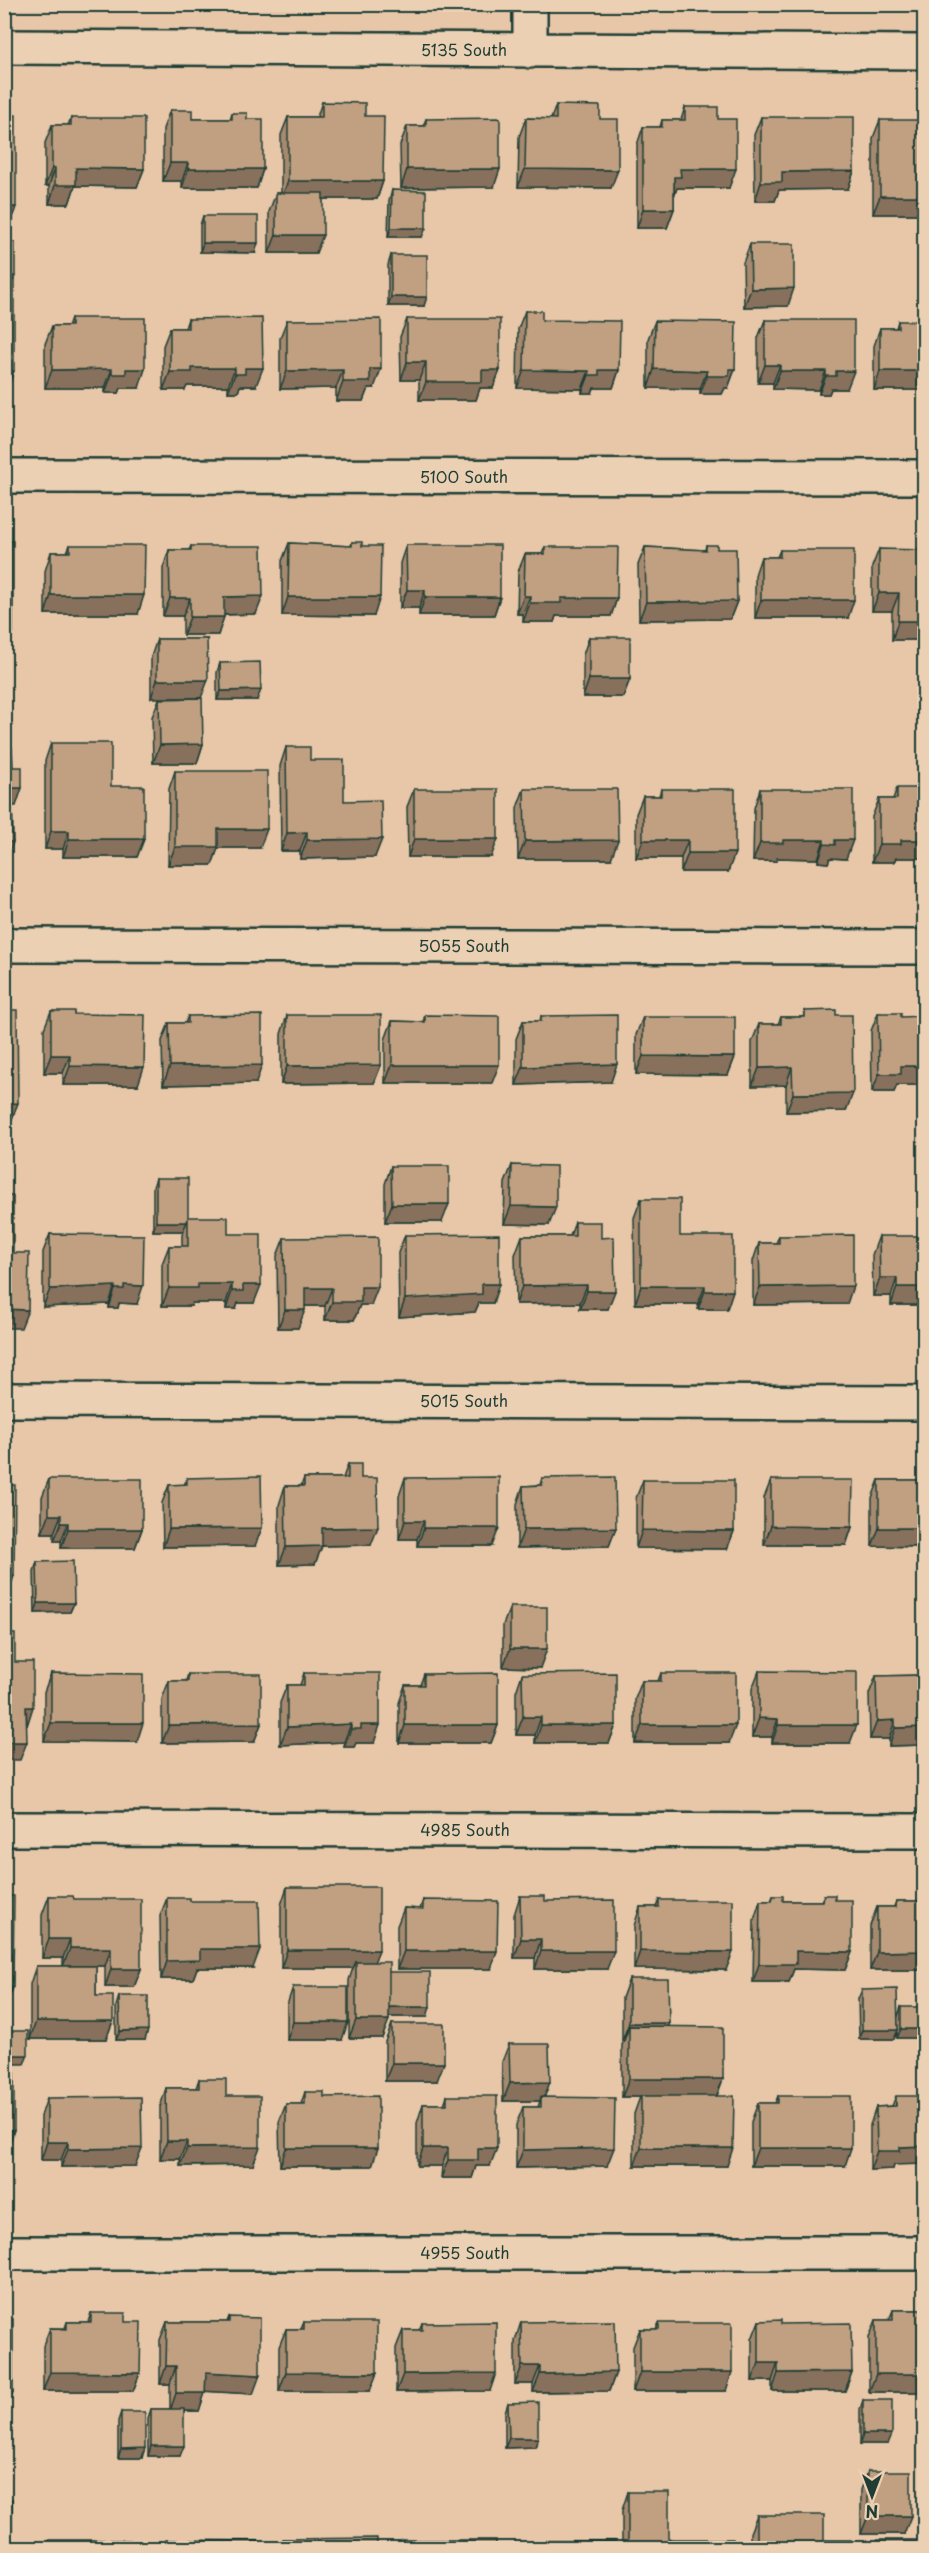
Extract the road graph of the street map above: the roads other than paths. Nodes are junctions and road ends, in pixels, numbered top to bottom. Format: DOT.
graph roads {
  1 [pos="530,4"];
  2 [pos="4,48"];
  3 [pos="530,51"];
  4 [pos="924,52"];
  5 [pos="4,476"];
  6 [pos="924,477"];
  7 [pos="4,945"];
  8 [pos="924,947"];
  9 [pos="4,1400"];
  10 [pos="924,1402"];
  11 [pos="4,1829"];
  12 [pos="924,1831"];
  13 [pos="4,2253"];
  14 [pos="924,2253"];
  1 -- 3 [label="street"];
  2 -- 3 [label="street, 5135 South"];
  3 -- 4 [label="street, 5135 South"];
  5 -- 6 [label="street, 5100 South"];
  7 -- 8 [label="street, 5055 South"];
  9 -- 10 [label="street, 5015 South"];
  11 -- 12 [label="street, 4985 South"];
  13 -- 14 [label="street, 4955 South"];
}
